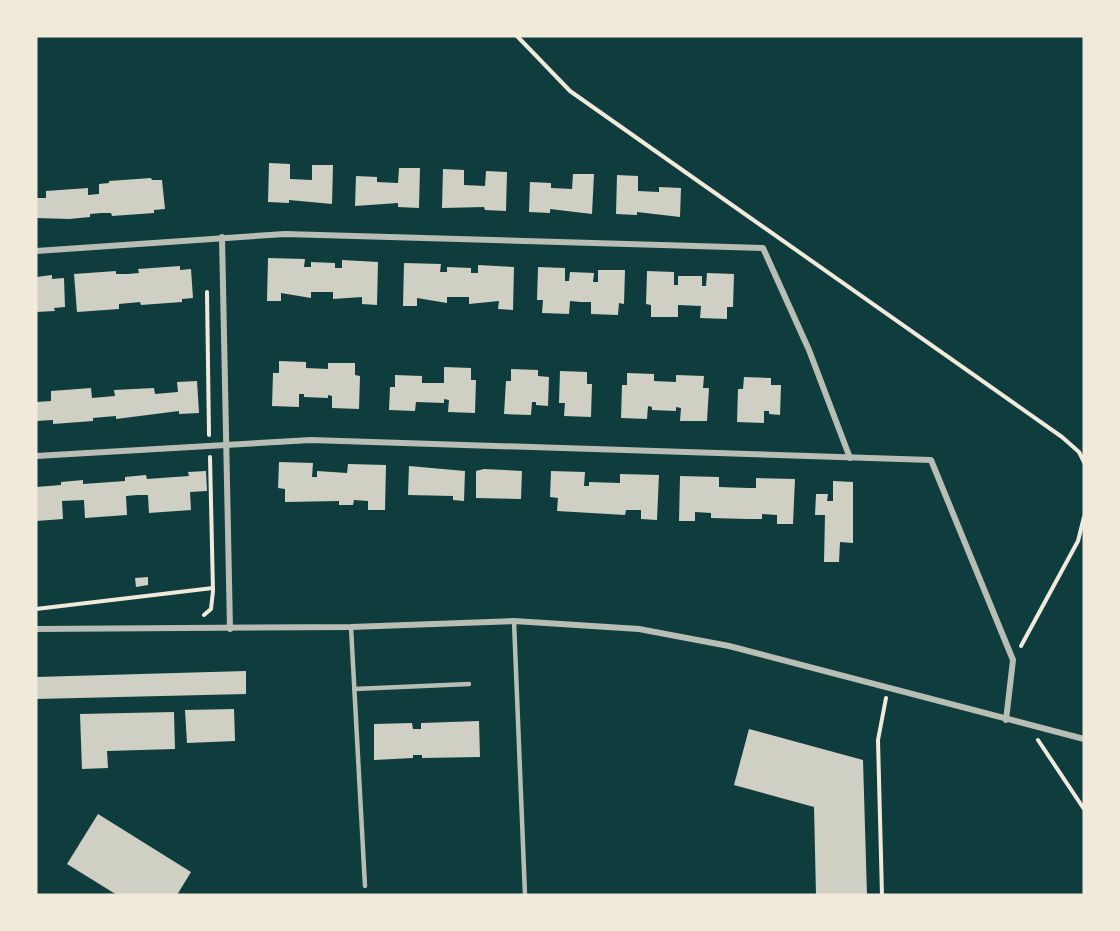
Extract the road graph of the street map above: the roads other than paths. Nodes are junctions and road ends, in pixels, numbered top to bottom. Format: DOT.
graph roads {
  1 [pos="222,237"];
  2 [pos="36,252"];
  3 [pos="228,446"];
  4 [pos="36,456"];
  5 [pos="850,458"];
  6 [pos="514,621"];
  7 [pos="351,627"];
  8 [pos="230,629"];
  9 [pos="36,630"];
  10 [pos="469,684"];
  11 [pos="354,689"];
  12 [pos="1006,720"];
  13 [pos="1084,739"];
  14 [pos="365,886"];
  15 [pos="525,895"];
  1 -- 2 [label="street"];
  1 -- 3 [label="street"];
  1 -- 5 [label="street"];
  3 -- 4 [label="street"];
  3 -- 5 [label="street"];
  3 -- 8 [label="street"];
  5 -- 12 [label="street"];
  6 -- 7 [label="street"];
  6 -- 12 [label="street"];
  6 -- 15 [label="lane"];
  7 -- 8 [label="street"];
  7 -- 11 [label="lane"];
  8 -- 9 [label="street"];
  10 -- 11 [label="lane"];
  11 -- 14 [label="lane"];
  12 -- 13 [label="street"];
}
